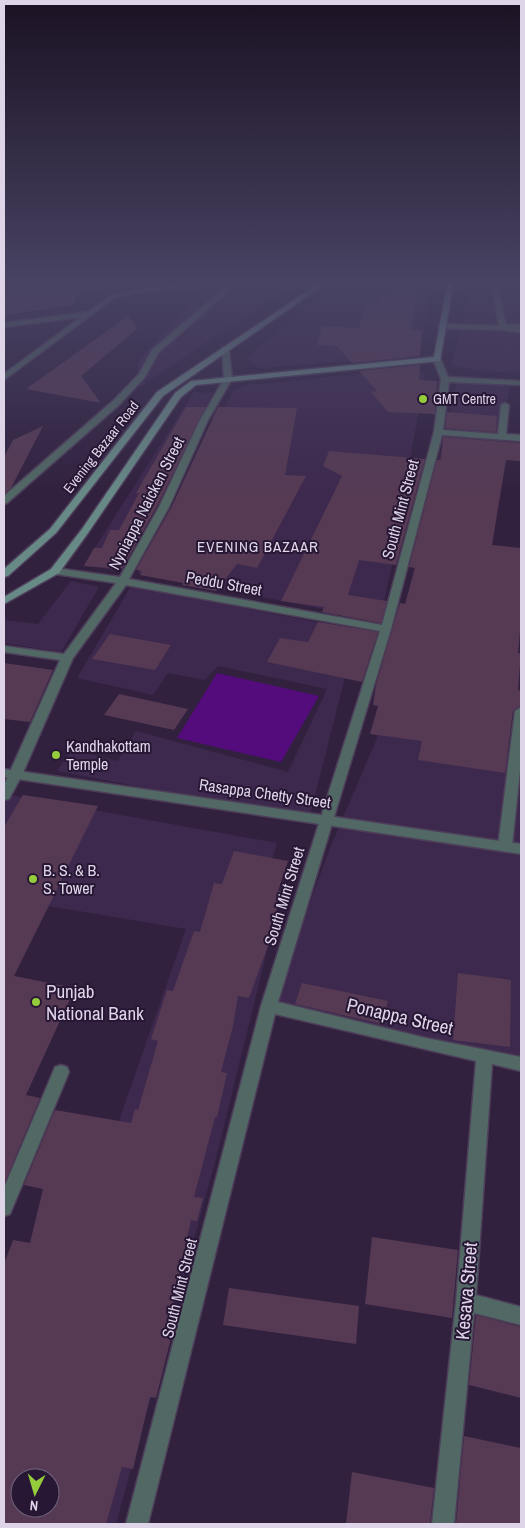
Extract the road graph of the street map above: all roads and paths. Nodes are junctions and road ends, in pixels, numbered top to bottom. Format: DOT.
graph roads {
  1 [pos="39,351"];
  2 [pos="156,351"];
  3 [pos="222,351"];
  4 [pos="225,351"];
  5 [pos="438,351"];
  6 [pos="437,359"];
  7 [pos="21,365"];
  8 [pos="4,366"];
  9 [pos="4,378"];
  10 [pos="228,379"];
  11 [pos="445,379"];
  12 [pos="521,383"];
  13 [pos="505,405"];
  14 [pos="438,432"];
  15 [pos="502,436"];
  16 [pos="521,438"];
  17 [pos="102,486"];
  18 [pos="4,502"];
  19 [pos="55,571"];
  20 [pos="4,574"];
  21 [pos="124,581"];
  22 [pos="4,601"];
  23 [pos="386,629"];
  24 [pos="4,649"];
  25 [pos="67,658"];
  26 [pos="521,711"];
  27 [pos="10,774"];
  28 [pos="4,796"];
  29 [pos="326,819"];
  30 [pos="505,846"];
  31 [pos="521,849"];
  32 [pos="269,1006"];
  33 [pos="484,1057"];
  34 [pos="521,1064"];
  35 [pos="61,1072"];
  36 [pos="4,1208"];
  37 [pos="466,1302"];
  38 [pos="521,1316"];
  39 [pos="137,1524"];
  40 [pos="443,1524"];
  1 -- 7 [label="street"];
  2 -- 18 [label="street"];
  3 -- 17 [label="main road, Evening Bazaar Road"];
  4 -- 10 [label="street"];
  5 -- 6 [label="main road"];
  6 -- 10 [label="main road"];
  6 -- 11 [label="street, South Mint Street"];
  7 -- 8 [label="street"];
  7 -- 9 [label="street"];
  10 -- 17 [label="main road, Evening Bazaar Road"];
  10 -- 21 [label="street, Nyniappa Naicken Street"];
  11 -- 12 [label="street"];
  11 -- 14 [label="street, South Mint Street"];
  13 -- 15 [label="street"];
  14 -- 15 [label="street"];
  14 -- 23 [label="street, South Mint Street"];
  15 -- 16 [label="street"];
  17 -- 19 [label="main road, Evening Bazaar Road"];
  17 -- 20 [label="main road, Evening Bazaar Road"];
  19 -- 21 [label="street, Peddu Street"];
  19 -- 22 [label="main road, Evening Bazaar Road"];
  21 -- 23 [label="street, Peddu Street"];
  21 -- 25 [label="street, Nyniappa Naicken Street"];
  23 -- 29 [label="street, South Mint Street"];
  24 -- 25 [label="street"];
  25 -- 27 [label="street, Nyniappa Naicken Street"];
  26 -- 30 [label="street"];
  27 -- 28 [label="street, Nyniappa Naicken Street"];
  27 -- 29 [label="street, Rasappa Chetty Street"];
  29 -- 30 [label="street, Rasappa Chetty Street"];
  29 -- 32 [label="street, South Mint Street"];
  30 -- 31 [label="street, Rasappa Chetty Street"];
  32 -- 33 [label="street, Ponappa Street"];
  32 -- 39 [label="street, South Mint Street"];
  33 -- 34 [label="street, Ponappa Street"];
  33 -- 37 [label="street, Kesava Street"];
  35 -- 36 [label="street"];
  37 -- 38 [label="street"];
  37 -- 40 [label="street, Kesava Street"];
}
